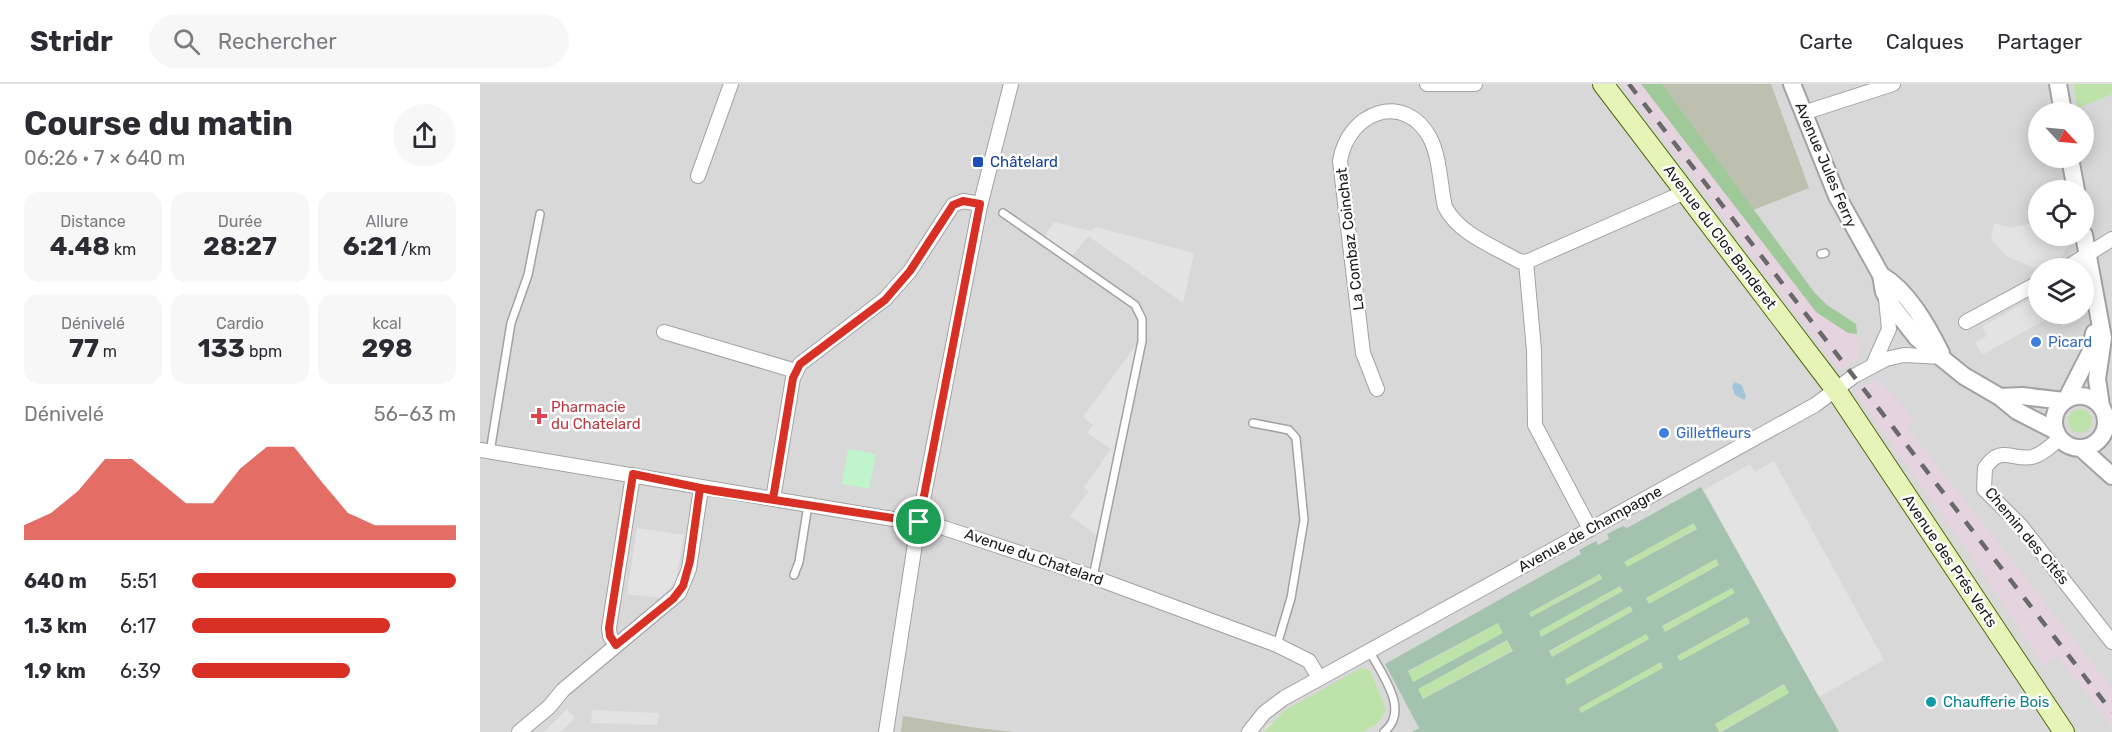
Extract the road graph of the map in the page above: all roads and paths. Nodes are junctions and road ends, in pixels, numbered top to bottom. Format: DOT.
graph roads {
  1 [pos="732,84"];
  2 [pos="1011,84"];
  3 [pos="1426,84"];
  4 [pos="1475,84"];
  5 [pos="1603,84"];
  6 [pos="1792,84"];
  7 [pos="1893,84"];
  8 [pos="2058,84"];
  9 [pos="2061,102"];
  10 [pos="1803,113"];
  11 [pos="698,176"];
  12 [pos="1685,192"];
  13 [pos="980,204"];
  14 [pos="1004,213"];
  15 [pos="540,214"];
  16 [pos="2112,239"];
  17 [pos="2086,246"];
  18 [pos="2087,256"];
  19 [pos="2084,258"];
  20 [pos="1526,262"];
  21 [pos="1882,284"];
  22 [pos="2028,288"];
  23 [pos="2096,308"];
  24 [pos="1965,322"];
  25 [pos="664,332"];
  26 [pos="1943,357"];
  27 [pos="1873,365"];
  28 [pos="796,371"];
  29 [pos="1377,390"];
  30 [pos="1836,390"];
  31 [pos="2000,397"];
  32 [pos="2065,400"];
  33 [pos="2101,406"];
  34 [pos="1253,423"];
  35 [pos="2105,426"];
  36 [pos="2058,435"];
  37 [pos="2112,446"];
  38 [pos="2081,448"];
  39 [pos="485,451"];
  40 [pos="633,474"];
  41 [pos="2112,476"];
  42 [pos="700,488"];
  43 [pos="773,499"];
  44 [pos="808,505"];
  45 [pos="919,522"];
  46 [pos="1590,529"];
  47 [pos="794,575"];
  48 [pos="1093,577"];
  49 [pos="2112,642"];
  50 [pos="616,645"];
  51 [pos="1277,645"];
  52 [pos="1369,651"];
  53 [pos="1319,678"];
  54 [pos="519,732"];
  55 [pos="886,732"];
  56 [pos="1249,732"];
  57 [pos="1384,732"];
  58 [pos="2064,732"];
  1 -- 11 [label="street"];
  2 -- 13 [label="street"];
  3 -- 4 [label="street"];
  5 -- 12 [label="main road, Avenue du Clos Banderet"];
  6 -- 10 [label="street, Avenue Jules Ferry"];
  7 -- 10 [label="street"];
  8 -- 9 [label="street"];
  10 -- 21 [label="street, Avenue Jules Ferry"];
  12 -- 20 [label="street"];
  12 -- 30 [label="main road, Avenue du Clos Banderet"];
  13 -- 28 [label="street"];
  13 -- 45 [label="street"];
  14 -- 48 [label="lane"];
  15 -- 39 [label="lane"];
  16 -- 18 [label="street"];
  17 -- 18 [label="street"];
  18 -- 19 [label="street"];
  18 -- 23 [label="street"];
  20 -- 29 [label="street, La Combaz Coinchat"];
  20 -- 46 [label="street"];
  21 -- 26 [label="street, Avenue Jules Ferry"];
  21 -- 27 [label="street"];
  22 -- 24 [label="street"];
  23 -- 32 [label="street"];
  23 -- 33 [label="street"];
  25 -- 28 [label="street"];
  26 -- 27 [label="street, Avenue de Champagne"];
  26 -- 31 [label="street, Avenue Jules Ferry"];
  27 -- 30 [label="street, Avenue de Champagne"];
  28 -- 43 [label="street"];
  30 -- 46 [label="street, Avenue de Champagne"];
  30 -- 58 [label="main road, Avenue des Prés Verts"];
  31 -- 32 [label="street, Avenue Jules Ferry"];
  31 -- 36 [label="street, Avenue Jules Ferry"];
  32 -- 33 [label="street"];
  32 -- 36 [label="street"];
  33 -- 35 [label="street"];
  34 -- 51 [label="lane"];
  35 -- 37 [label="street"];
  35 -- 38 [label="street"];
  36 -- 38 [label="street"];
  36 -- 49 [label="street, Chemin des Cités"];
  38 -- 41 [label="street"];
  39 -- 40 [label="street, Avenue du Chatelard"];
  40 -- 42 [label="street, Avenue du Chatelard"];
  40 -- 50 [label="street"];
  42 -- 43 [label="street, Avenue du Chatelard"];
  42 -- 50 [label="street"];
  43 -- 44 [label="street, Avenue du Chatelard"];
  44 -- 45 [label="street, Avenue du Chatelard"];
  44 -- 47 [label="lane"];
  45 -- 48 [label="street, Avenue du Chatelard"];
  45 -- 55 [label="street"];
  46 -- 52 [label="street, Avenue de Champagne"];
  48 -- 51 [label="street, Avenue du Chatelard"];
  50 -- 54 [label="street"];
  51 -- 53 [label="street, Avenue du Chatelard"];
  52 -- 53 [label="street, Avenue de Champagne"];
  52 -- 57 [label="lane"];
  53 -- 56 [label="street, Avenue de Champagne"];
}
